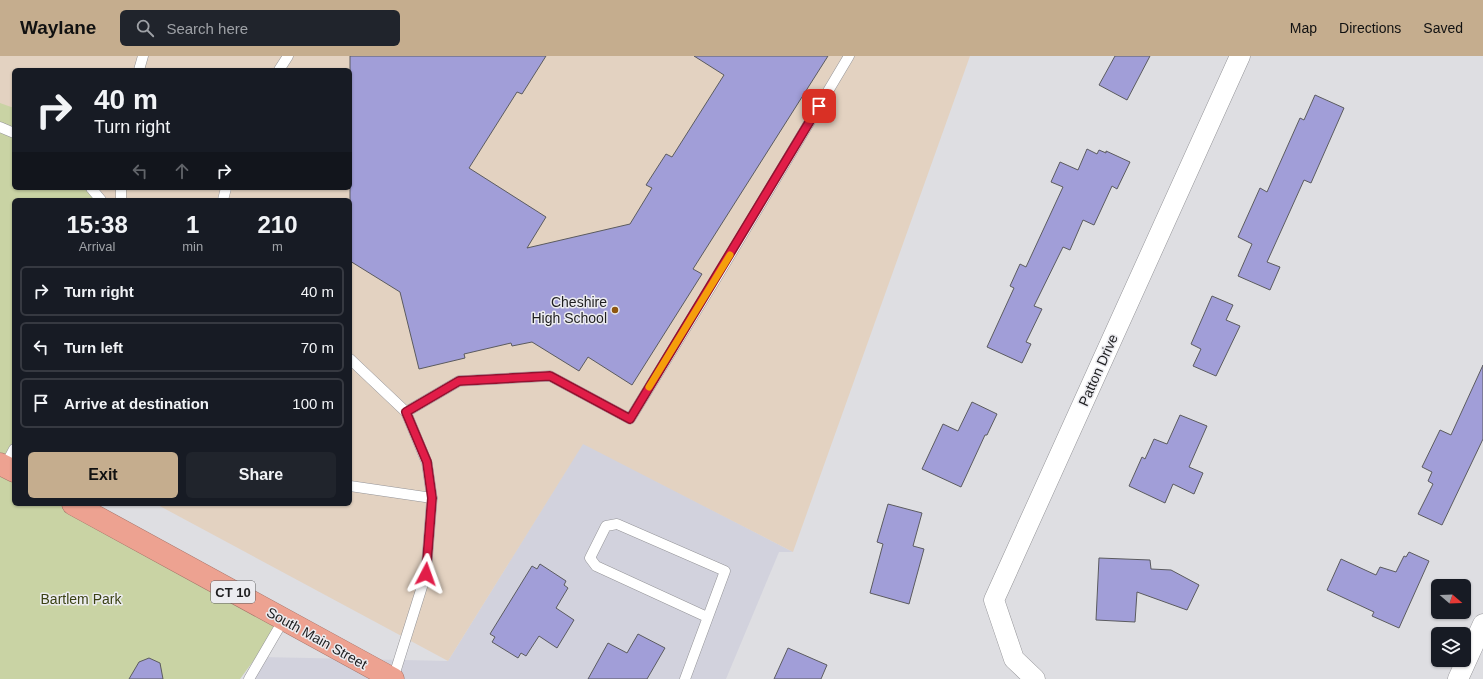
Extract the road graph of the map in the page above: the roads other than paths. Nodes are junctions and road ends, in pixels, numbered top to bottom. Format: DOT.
graph roads {
  1 [pos="143,56"];
  2 [pos="288,56"];
  3 [pos="849,56"];
  4 [pos="1240,56"];
  5 [pos="140,68"];
  6 [pos="280,68"];
  7 [pos="0,127"];
  8 [pos="12,132"];
  9 [pos="93,190"];
  10 [pos="99,198"];
  11 [pos="352,361"];
  12 [pos="406,412"];
  13 [pos="352,486"];
  14 [pos="432,498"];
  15 [pos="78,506"];
  16 [pos="707,617"];
  17 [pos="284,619"];
  18 [pos="1483,624"];
  19 [pos="249,679"];
  20 [pos="393,679"];
  21 [pos="685,679"];
  22 [pos="1035,679"];
  23 [pos="1458,679"];
  1 -- 5 [label="lane"];
  2 -- 6 [label="lane"];
  3 -- 12 [label="lane"];
  4 -- 22 [label="street, Patton Drive"];
  7 -- 8 [label="lane"];
  9 -- 10 [label="lane"];
  11 -- 12 [label="lane"];
  12 -- 14 [label="lane"];
  13 -- 14 [label="lane"];
  14 -- 20 [label="lane"];
  15 -- 17 [label="highway, South Main Street / CT 10"];
  16 -- 16 [label="lane"];
  16 -- 21 [label="lane"];
  17 -- 19 [label="lane"];
  17 -- 20 [label="highway, South Main Street / CT 10"];
  18 -- 23 [label="street"];
}
